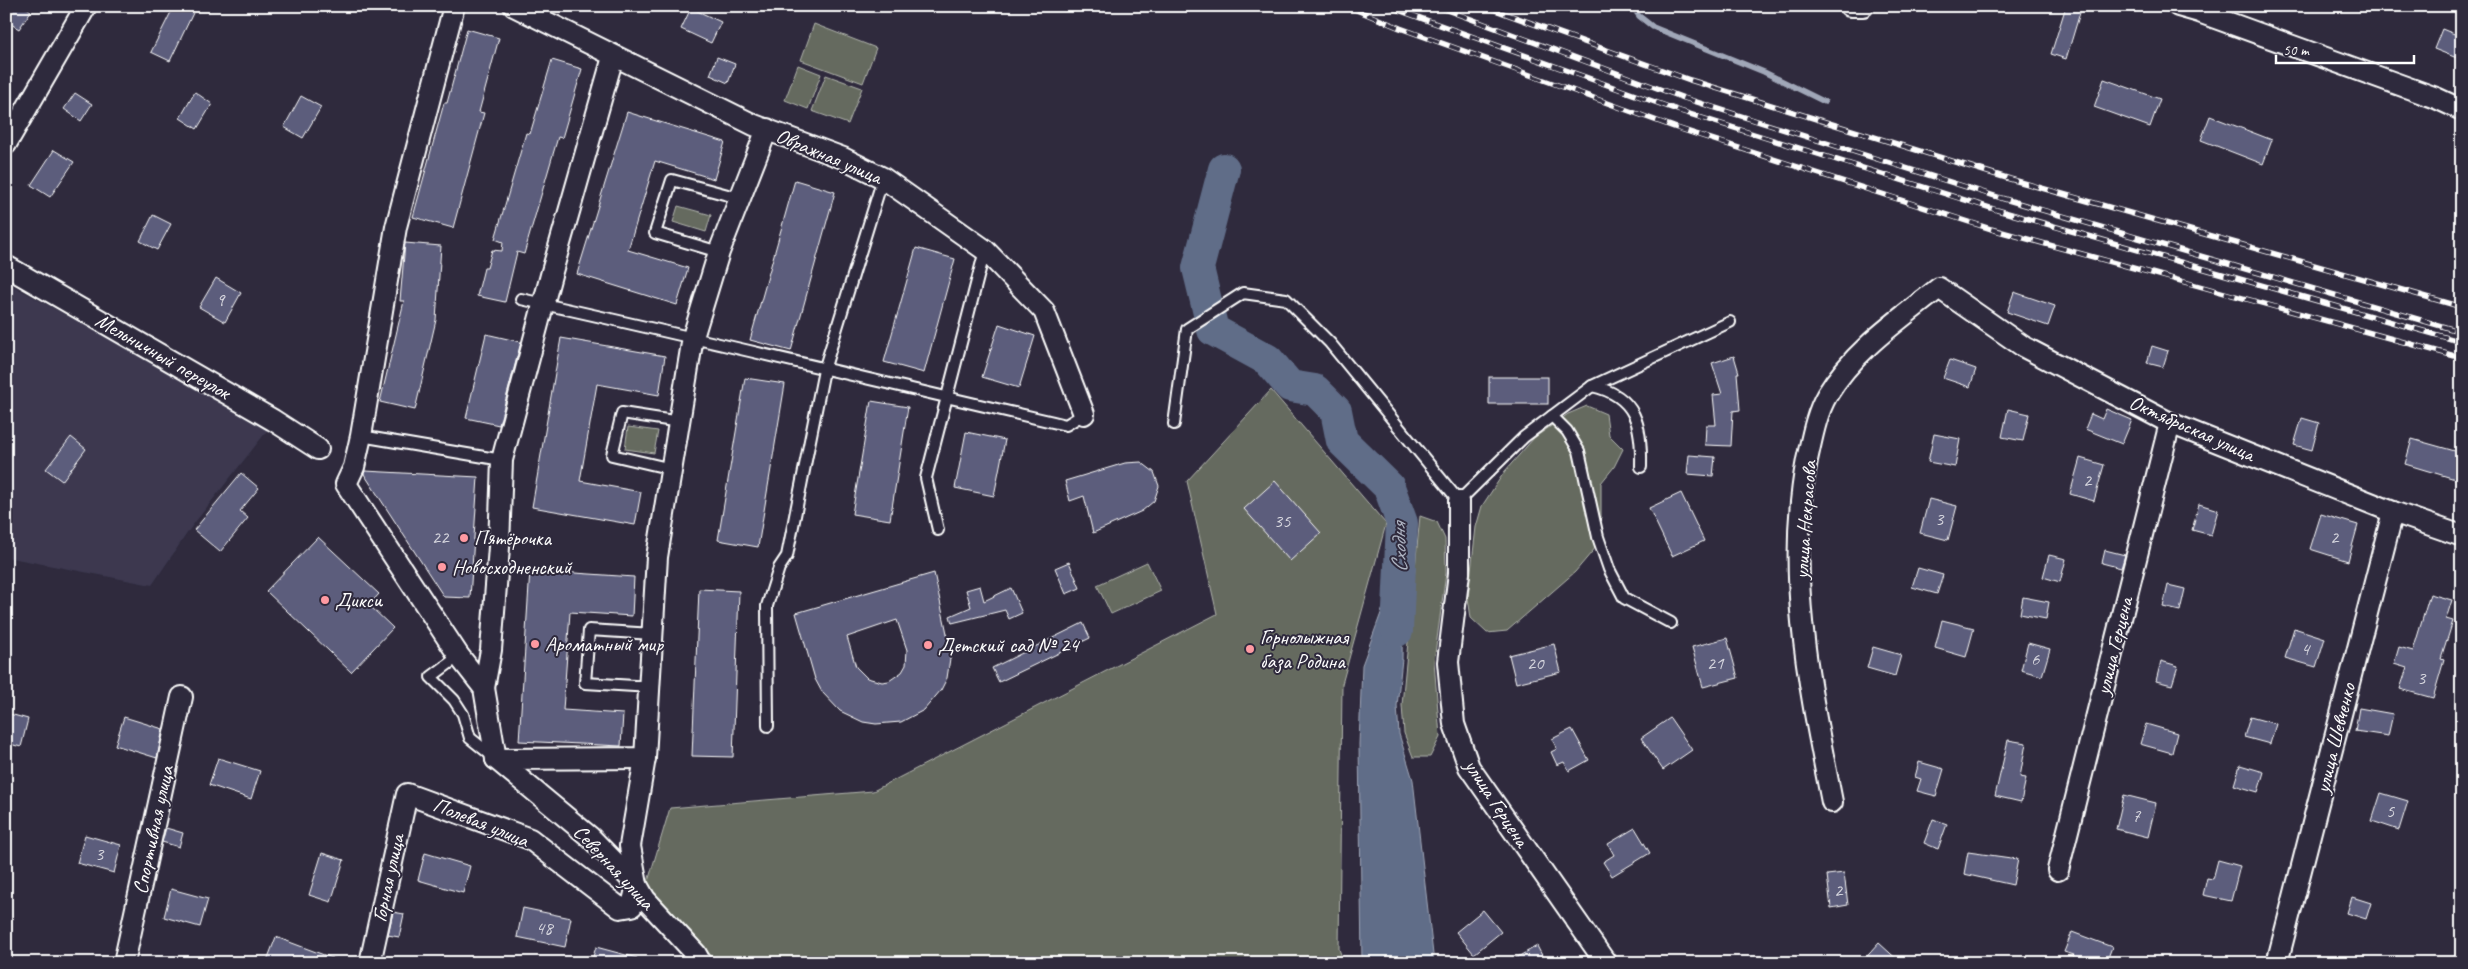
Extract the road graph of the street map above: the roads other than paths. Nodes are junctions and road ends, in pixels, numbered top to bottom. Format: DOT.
graph roads {
  1 [pos="86,6"];
  2 [pos="454,6"];
  3 [pos="514,6"];
  4 [pos="1850,6"];
  5 [pos="1863,6"];
  6 [pos="2178,6"];
  7 [pos="2200,9"];
  8 [pos="612,57"];
  9 [pos="2462,110"];
  10 [pos="766,129"];
  11 [pos="6,144"];
  12 [pos="883,178"];
  13 [pos="739,198"];
  14 [pos="984,250"];
  15 [pos="719,252"];
  16 [pos="6,266"];
  17 [pos="1939,288"];
  18 [pos="521,299"];
  19 [pos="544,304"];
  20 [pos="1730,322"];
  21 [pos="693,336"];
  22 [pos="824,370"];
  23 [pos="1592,386"];
  24 [pos="945,397"];
  25 [pos="1084,414"];
  26 [pos="1552,416"];
  27 [pos="680,422"];
  28 [pos="2170,423"];
  29 [pos="1174,424"];
  30 [pos="361,436"];
  31 [pos="318,448"];
  32 [pos="502,460"];
  33 [pos="1642,467"];
  34 [pos="672,469"];
  35 [pos="1459,501"];
  36 [pos="2393,512"];
  37 [pos="938,530"];
  38 [pos="2462,536"];
  39 [pos="1671,623"];
  40 [pos="652,634"];
  41 [pos="459,656"];
  42 [pos="651,687"];
  43 [pos="484,688"];
  44 [pos="182,697"];
  45 [pos="768,726"];
  46 [pos="645,758"];
  47 [pos="496,759"];
  48 [pos="407,794"];
  49 [pos="1832,802"];
  50 [pos="2058,870"];
  51 [pos="637,884"];
  52 [pos="124,963"];
  53 [pos="370,963"];
  54 [pos="701,963"];
  55 [pos="1606,963"];
  56 [pos="2277,963"];
  1 -- 11 [label="street"];
  2 -- 30 [label="street"];
  3 -- 8 [label="street, Овражная улица"];
  4 -- 5 [label="street"];
  6 -- 7 [label="street"];
  7 -- 9 [label="street"];
  8 -- 10 [label="street, Овражная улица"];
  8 -- 19 [label="street"];
  10 -- 12 [label="street, Овражная улица"];
  10 -- 13 [label="street"];
  12 -- 14 [label="street, Овражная улица"];
  12 -- 22 [label="lane"];
  13 -- 15 [label="street"];
  13 -- 15 [label="lane"];
  14 -- 24 [label="lane"];
  14 -- 25 [label="street, Овражная улица"];
  15 -- 21 [label="street"];
  16 -- 31 [label="street, Мельничный переулок"];
  17 -- 28 [label="street, Октябрьская улица"];
  17 -- 49 [label="street, улица Некрасова"];
  18 -- 19 [label="lane"];
  19 -- 21 [label="lane"];
  19 -- 32 [label="street"];
  20 -- 23 [label="lane"];
  21 -- 22 [label="lane"];
  21 -- 27 [label="street"];
  22 -- 24 [label="lane"];
  22 -- 45 [label="lane"];
  23 -- 26 [label="lane"];
  23 -- 33 [label="lane"];
  24 -- 25 [label="lane"];
  24 -- 37 [label="lane"];
  26 -- 35 [label="lane"];
  26 -- 39 [label="lane"];
  27 -- 34 [label="street"];
  27 -- 34 [label="lane"];
  28 -- 36 [label="street, Октябрьская улица"];
  28 -- 50 [label="street, улица Герцена"];
  29 -- 35 [label="lane"];
  30 -- 32 [label="lane"];
  30 -- 41 [label="street"];
  32 -- 43 [label="street"];
  34 -- 40 [label="street"];
  35 -- 55 [label="street, улица Герцена"];
  36 -- 38 [label="street, Октябрьская улица"];
  36 -- 56 [label="street, улица Шевченко"];
  40 -- 42 [label="street"];
  40 -- 42 [label="lane"];
  41 -- 43 [label="street"];
  41 -- 47 [label="lane"];
  42 -- 46 [label="street"];
  43 -- 47 [label="street"];
  44 -- 52 [label="street, Спортивная улица"];
  46 -- 47 [label="street"];
  46 -- 51 [label="street"];
  47 -- 51 [label="street, Северная улица"];
  48 -- 51 [label="street, Полевая улица"];
  48 -- 53 [label="street, Горная улица"];
  51 -- 54 [label="street, Северная улица"];
}
